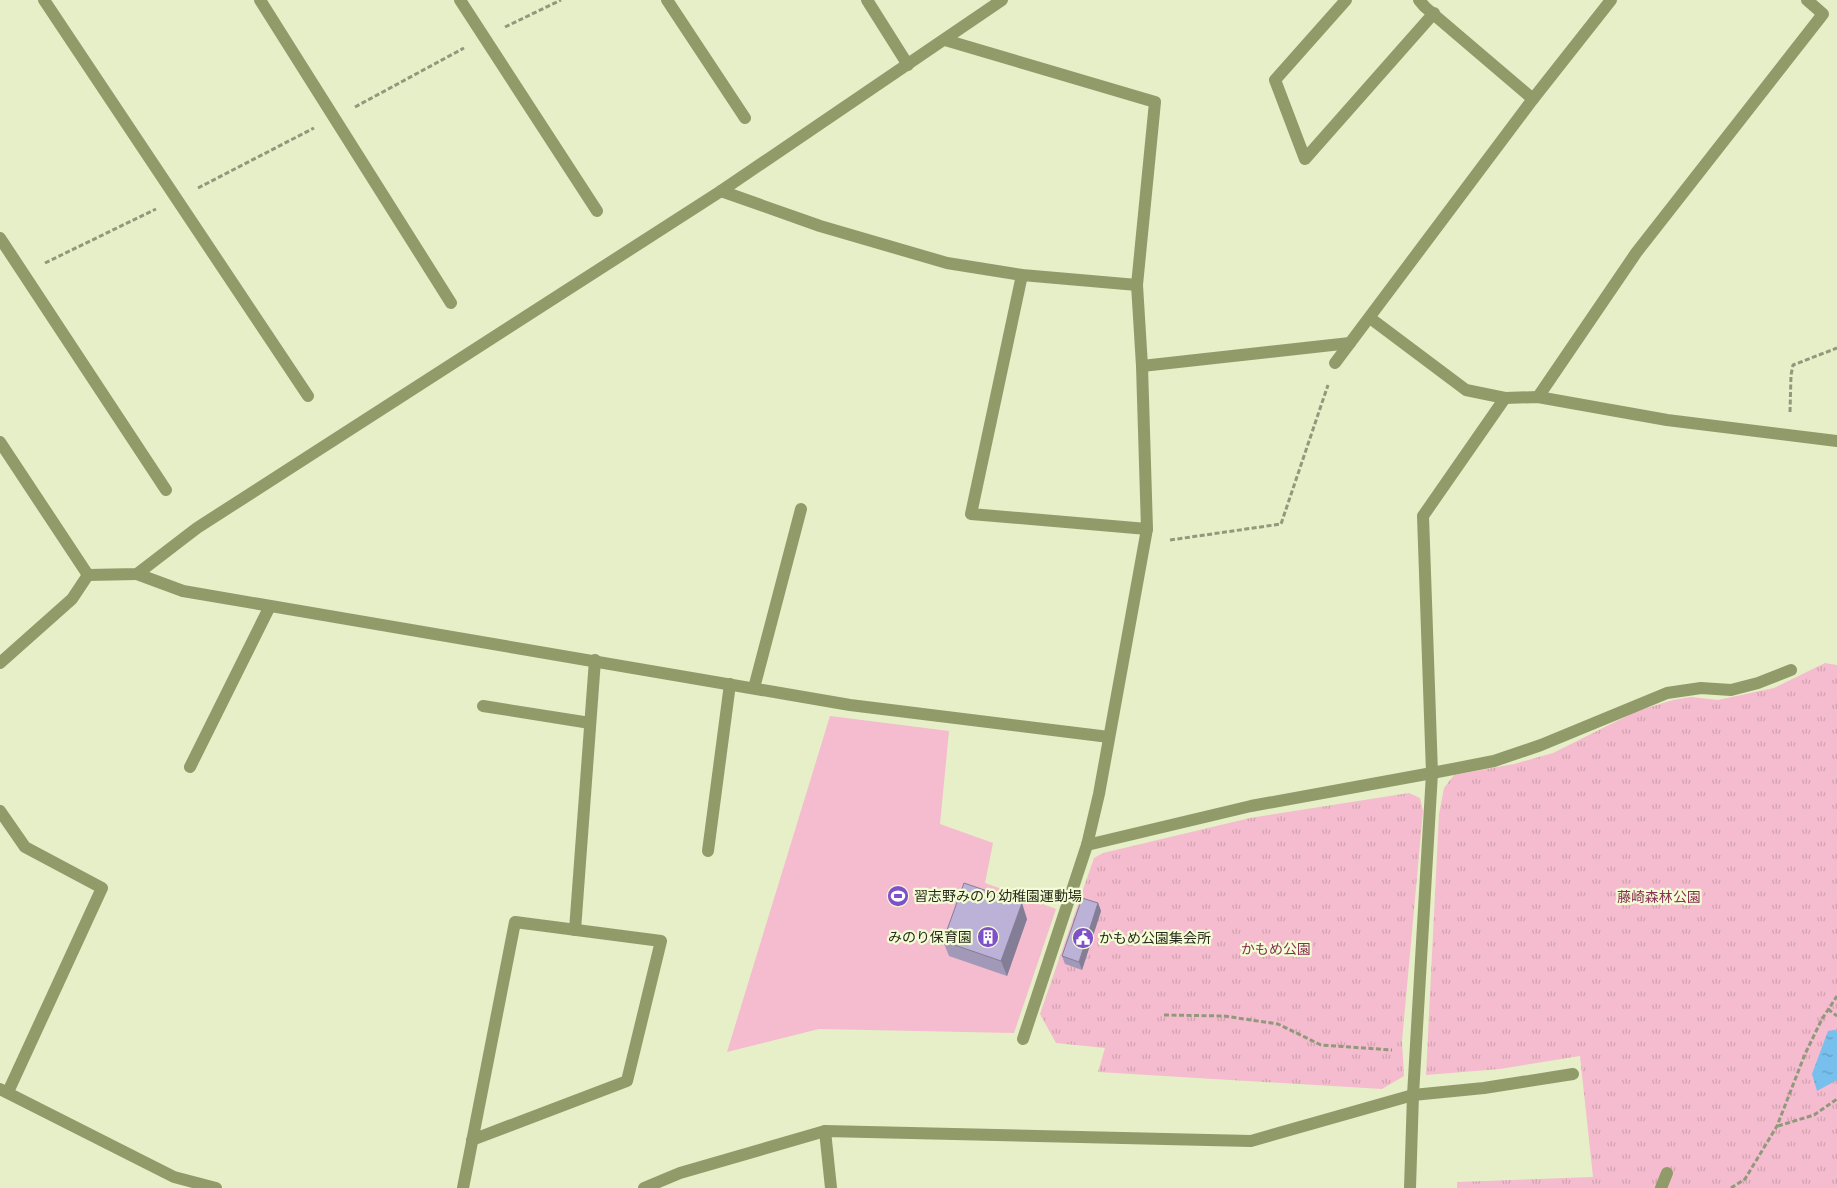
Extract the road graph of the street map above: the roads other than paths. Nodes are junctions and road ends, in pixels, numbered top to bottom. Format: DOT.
graph roads {
  1 [pos="44,0"];
  2 [pos="260,0"];
  3 [pos="460,0"];
  4 [pos="667,0"];
  5 [pos="867,0"];
  6 [pos="1002,0"];
  7 [pos="1346,0"];
  8 [pos="1419,0"];
  9 [pos="1611,0"];
  10 [pos="1807,0"];
  11 [pos="1434,13"];
  12 [pos="945,40"];
  13 [pos="908,65"];
  14 [pos="1533,99"];
  15 [pos="745,118"];
  16 [pos="721,192"];
  17 [pos="597,210"];
  18 [pos="0,238"];
  19 [pos="1022,274"];
  20 [pos="1137,285"];
  21 [pos="451,303"];
  22 [pos="1370,318"];
  23 [pos="1350,344"];
  24 [pos="1335,364"];
  25 [pos="1142,366"];
  26 [pos="308,396"];
  27 [pos="1538,397"];
  28 [pos="1505,398"];
  29 [pos="1837,441"];
  30 [pos="0,442"];
  31 [pos="166,490"];
  32 [pos="800,509"];
  33 [pos="1147,529"];
  34 [pos="137,574"];
  35 [pos="88,575"];
  36 [pos="270,606"];
  37 [pos="595,660"];
  38 [pos="0,663"];
  39 [pos="1791,670"];
  40 [pos="730,684"];
  41 [pos="754,688"];
  42 [pos="483,706"];
  43 [pos="590,723"];
  44 [pos="1109,737"];
  45 [pos="190,766"];
  46 [pos="1432,773"];
  47 [pos="0,811"];
  48 [pos="1087,845"];
  49 [pos="708,851"];
  50 [pos="575,930"];
  51 [pos="1023,1039"];
  52 [pos="1573,1074"];
  53 [pos="4,1090"];
  54 [pos="1412,1095"];
  55 [pos="825,1131"];
  56 [pos="472,1140"];
  57 [pos="1667,1173"];
  58 [pos="216,1188"];
  59 [pos="463,1188"];
  60 [pos="644,1188"];
  61 [pos="831,1188"];
  62 [pos="1410,1188"];
  63 [pos="1661,1188"];
  1 -- 26 [label="street"];
  2 -- 21 [label="street"];
  3 -- 17 [label="street"];
  4 -- 15 [label="street"];
  5 -- 13 [label="street"];
  6 -- 12 [label="street"];
  7 -- 11 [label="street"];
  8 -- 11 [label="street"];
  9 -- 14 [label="street"];
  10 -- 27 [label="street"];
  11 -- 14 [label="street"];
  12 -- 13 [label="street"];
  12 -- 20 [label="street"];
  13 -- 16 [label="street"];
  14 -- 22 [label="street"];
  16 -- 19 [label="street"];
  16 -- 34 [label="street"];
  18 -- 31 [label="street"];
  19 -- 20 [label="street"];
  19 -- 33 [label="street"];
  20 -- 25 [label="street"];
  22 -- 23 [label="street"];
  22 -- 28 [label="street"];
  23 -- 24 [label="street"];
  23 -- 25 [label="street"];
  25 -- 33 [label="street"];
  27 -- 28 [label="street"];
  27 -- 29 [label="street"];
  28 -- 46 [label="street"];
  30 -- 35 [label="street"];
  32 -- 41 [label="street"];
  33 -- 44 [label="street"];
  34 -- 35 [label="street"];
  34 -- 36 [label="street"];
  35 -- 38 [label="street"];
  36 -- 37 [label="street"];
  36 -- 45 [label="street"];
  37 -- 40 [label="street"];
  37 -- 43 [label="street"];
  39 -- 46 [label="street"];
  40 -- 41 [label="street"];
  40 -- 49 [label="street"];
  41 -- 44 [label="street"];
  42 -- 43 [label="street"];
  43 -- 50 [label="street"];
  44 -- 48 [label="street"];
  46 -- 48 [label="street"];
  46 -- 54 [label="street"];
  47 -- 53 [label="street"];
  48 -- 51 [label="street"];
  50 -- 56 [label="street"];
  50 -- 56 [label="street"];
  52 -- 54 [label="street"];
  53 -- 58 [label="street"];
  54 -- 55 [label="street"];
  54 -- 62 [label="street"];
  55 -- 60 [label="street"];
  55 -- 61 [label="street"];
  56 -- 59 [label="street"];
  57 -- 63 [label="street"];
}
